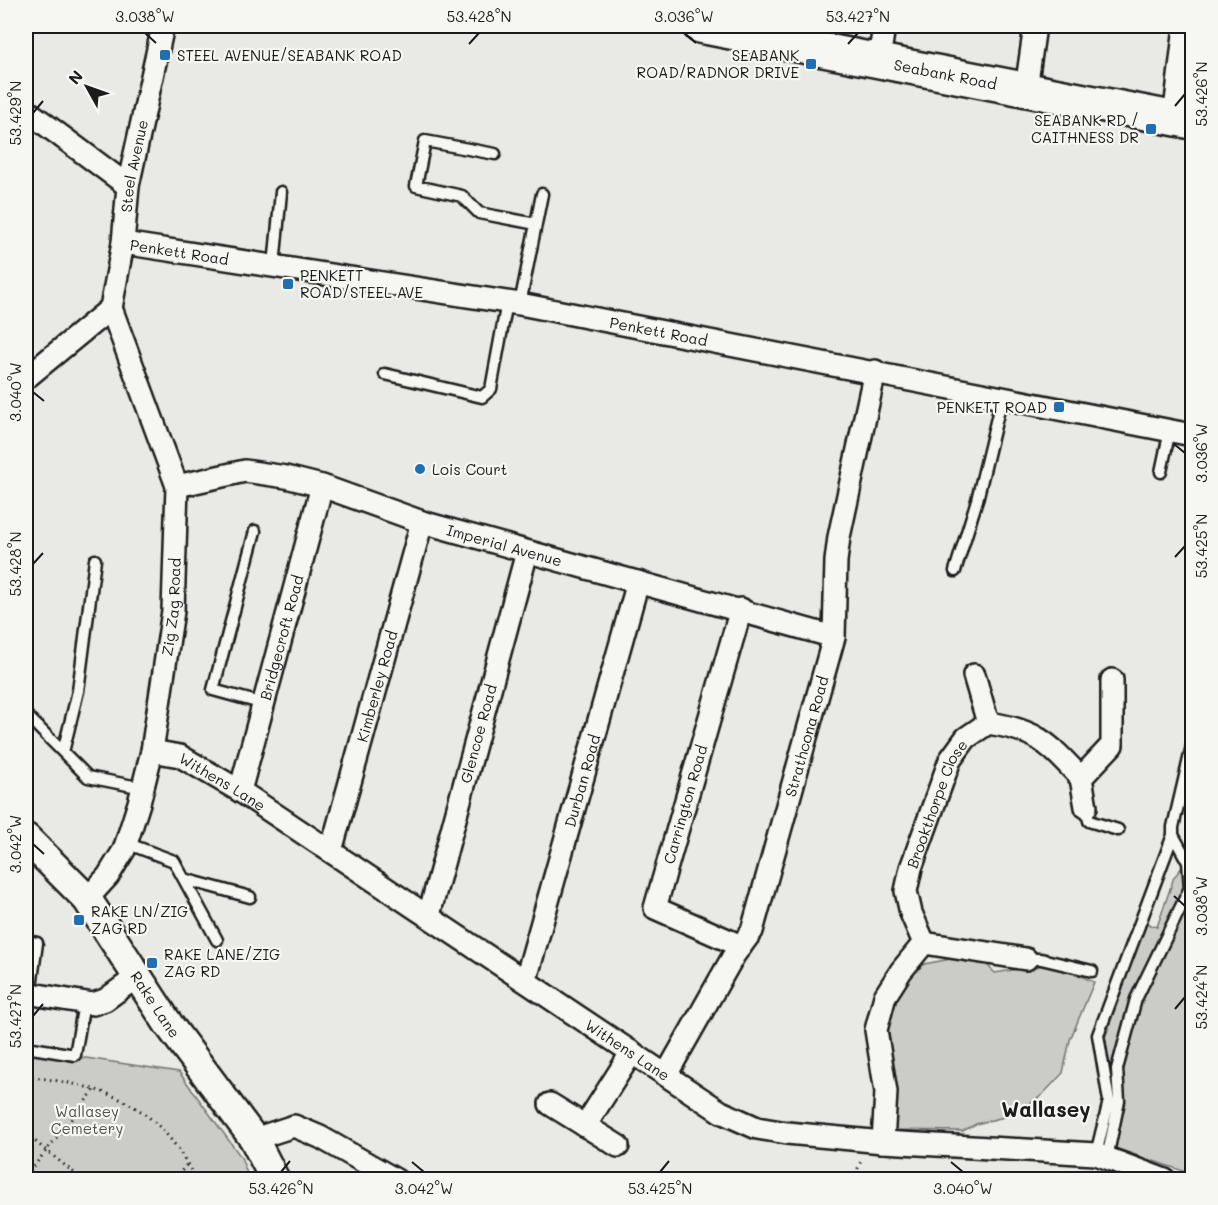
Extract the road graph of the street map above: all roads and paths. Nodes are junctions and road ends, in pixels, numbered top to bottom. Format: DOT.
graph roads {
  1 [pos="163,26"];
  2 [pos="700,26"];
  3 [pos="884,26"];
  4 [pos="1035,26"];
  5 [pos="1185,26"];
  6 [pos="736,29"];
  7 [pos="879,60"];
  8 [pos="1026,89"];
  9 [pos="26,110"];
  10 [pos="1184,121"];
  11 [pos="495,154"];
  12 [pos="128,186"];
  13 [pos="281,192"];
  14 [pos="542,194"];
  15 [pos="536,224"];
  16 [pos="123,243"];
  17 [pos="274,266"];
  18 [pos="514,303"];
  19 [pos="111,308"];
  20 [pos="875,371"];
  21 [pos="385,374"];
  22 [pos="26,378"];
  23 [pos="1002,397"];
  24 [pos="1170,430"];
  25 [pos="1192,435"];
  26 [pos="1161,472"];
  27 [pos="177,486"];
  28 [pos="322,486"];
  29 [pos="422,522"];
  30 [pos="255,531"];
  31 [pos="527,552"];
  32 [pos="95,560"];
  33 [pos="955,571"];
  34 [pos="638,582"];
  35 [pos="741,609"];
  36 [pos="834,638"];
  37 [pos="974,675"];
  38 [pos="1112,680"];
  39 [pos="264,704"];
  40 [pos="26,715"];
  41 [pos="988,723"];
  42 [pos="1192,746"];
  43 [pos="152,751"];
  44 [pos="63,752"];
  45 [pos="1081,778"];
  46 [pos="143,788"];
  47 [pos="240,790"];
  48 [pos="1086,807"];
  49 [pos="1118,830"];
  50 [pos="1173,835"];
  51 [pos="26,838"];
  52 [pos="126,843"];
  53 [pos="331,851"];
  54 [pos="184,879"];
  55 [pos="250,897"];
  56 [pos="87,899"];
  57 [pos="429,915"];
  58 [pos="217,940"];
  59 [pos="26,941"];
  60 [pos="924,943"];
  61 [pos="741,946"];
  62 [pos="1026,959"];
  63 [pos="1092,971"];
  64 [pos="138,976"];
  65 [pos="525,979"];
  66 [pos="28,994"];
  67 [pos="84,1003"];
  68 [pos="26,1047"];
  69 [pos="632,1052"];
  70 [pos="666,1075"];
  71 [pos="26,1076"];
  72 [pos="96,1088"];
  73 [pos="550,1104"];
  74 [pos="585,1126"];
  75 [pos="26,1134"];
  76 [pos="254,1139"];
  77 [pos="883,1142"];
  78 [pos="618,1146"];
  79 [pos="46,1151"];
  80 [pos="1102,1156"];
  81 [pos="188,1163"];
  82 [pos="26,1176"];
  83 [pos="83,1179"];
  84 [pos="174,1179"];
  85 [pos="196,1179"];
  86 [pos="275,1179"];
  87 [pos="396,1179"];
  88 [pos="1165,1179"];
  1 -- 12 [label="street, Steel Avenue"];
  2 -- 6 [label="main road, Seabank Road"];
  3 -- 7 [label="street"];
  4 -- 8 [label="street"];
  5 -- 10 [label="street"];
  6 -- 7 [label="main road, Seabank Road"];
  7 -- 8 [label="main road, Seabank Road"];
  8 -- 10 [label="main road, Seabank Road"];
  9 -- 12 [label="street"];
  11 -- 15 [label="lane"];
  12 -- 16 [label="street, Steel Avenue"];
  13 -- 17 [label="lane"];
  14 -- 15 [label="lane"];
  15 -- 18 [label="lane"];
  16 -- 17 [label="street, Penkett Road"];
  16 -- 19 [label="street, Steel Avenue"];
  17 -- 18 [label="street, Penkett Road"];
  18 -- 20 [label="street, Penkett Road"];
  18 -- 21 [label="lane"];
  19 -- 22 [label="street"];
  19 -- 27 [label="street, Zig Zag Road"];
  20 -- 23 [label="street, Penkett Road"];
  20 -- 36 [label="street, Strathcona Road"];
  23 -- 24 [label="street, Penkett Road"];
  23 -- 33 [label="lane"];
  24 -- 25 [label="street, Penkett Road"];
  24 -- 26 [label="lane"];
  27 -- 28 [label="street, Imperial Avenue"];
  27 -- 43 [label="street, Zig Zag Road"];
  28 -- 29 [label="street, Imperial Avenue"];
  28 -- 39 [label="street, Bridgecroft Road"];
  29 -- 31 [label="street, Imperial Avenue"];
  29 -- 53 [label="street, Kimberley Road"];
  30 -- 39 [label="lane"];
  31 -- 34 [label="street, Imperial Avenue"];
  31 -- 57 [label="street, Glencoe Road"];
  32 -- 44 [label="lane"];
  34 -- 35 [label="street, Imperial Avenue"];
  34 -- 65 [label="street, Durban Road"];
  35 -- 36 [label="street, Imperial Avenue"];
  35 -- 61 [label="street, Carrington Road"];
  36 -- 61 [label="street, Strathcona Road"];
  37 -- 41 [label="street"];
  38 -- 45 [label="street"];
  39 -- 47 [label="street, Bridgecroft Road"];
  40 -- 44 [label="lane"];
  41 -- 45 [label="street"];
  41 -- 60 [label="street, Brookthorpe Close"];
  42 -- 50 [label="lane"];
  43 -- 46 [label="street, Zig Zag Road"];
  43 -- 47 [label="street, Withens Lane"];
  44 -- 46 [label="lane"];
  45 -- 48 [label="street"];
  46 -- 52 [label="street, Zig Zag Road"];
  47 -- 53 [label="street, Withens Lane"];
  48 -- 49 [label="lane"];
  50 -- 80 [label="lane"];
  50 -- 80 [label="lane"];
  51 -- 56 [label="main road, Rake Lane"];
  52 -- 54 [label="lane"];
  52 -- 56 [label="street, Zig Zag Road"];
  53 -- 57 [label="street, Withens Lane"];
  54 -- 55 [label="lane"];
  54 -- 58 [label="lane"];
  56 -- 64 [label="main road, Rake Lane"];
  57 -- 65 [label="street, Withens Lane"];
  59 -- 66 [label="lane"];
  60 -- 62 [label="street"];
  60 -- 77 [label="street"];
  61 -- 70 [label="street, Strathcona Road"];
  62 -- 63 [label="lane"];
  64 -- 67 [label="street"];
  64 -- 76 [label="main road, Rake Lane"];
  65 -- 69 [label="street, Withens Lane"];
  66 -- 67 [label="street"];
  67 -- 68 [label="lane"];
  69 -- 70 [label="street, Withens Lane"];
  69 -- 74 [label="street"];
  70 -- 77 [label="street, Withens Lane"];
  71 -- 72 [label="path"];
  72 -- 79 [label="path"];
  72 -- 81 [label="path"];
  73 -- 74 [label="street"];
  74 -- 78 [label="street"];
  75 -- 79 [label="path"];
  76 -- 86 [label="main road, Rake Lane"];
  76 -- 87 [label="street"];
  77 -- 80 [label="street, Withens Lane"];
  79 -- 82 [label="path"];
  79 -- 83 [label="path"];
  80 -- 88 [label="street, Withens Lane"];
  81 -- 84 [label="path"];
  81 -- 85 [label="path"];
}
